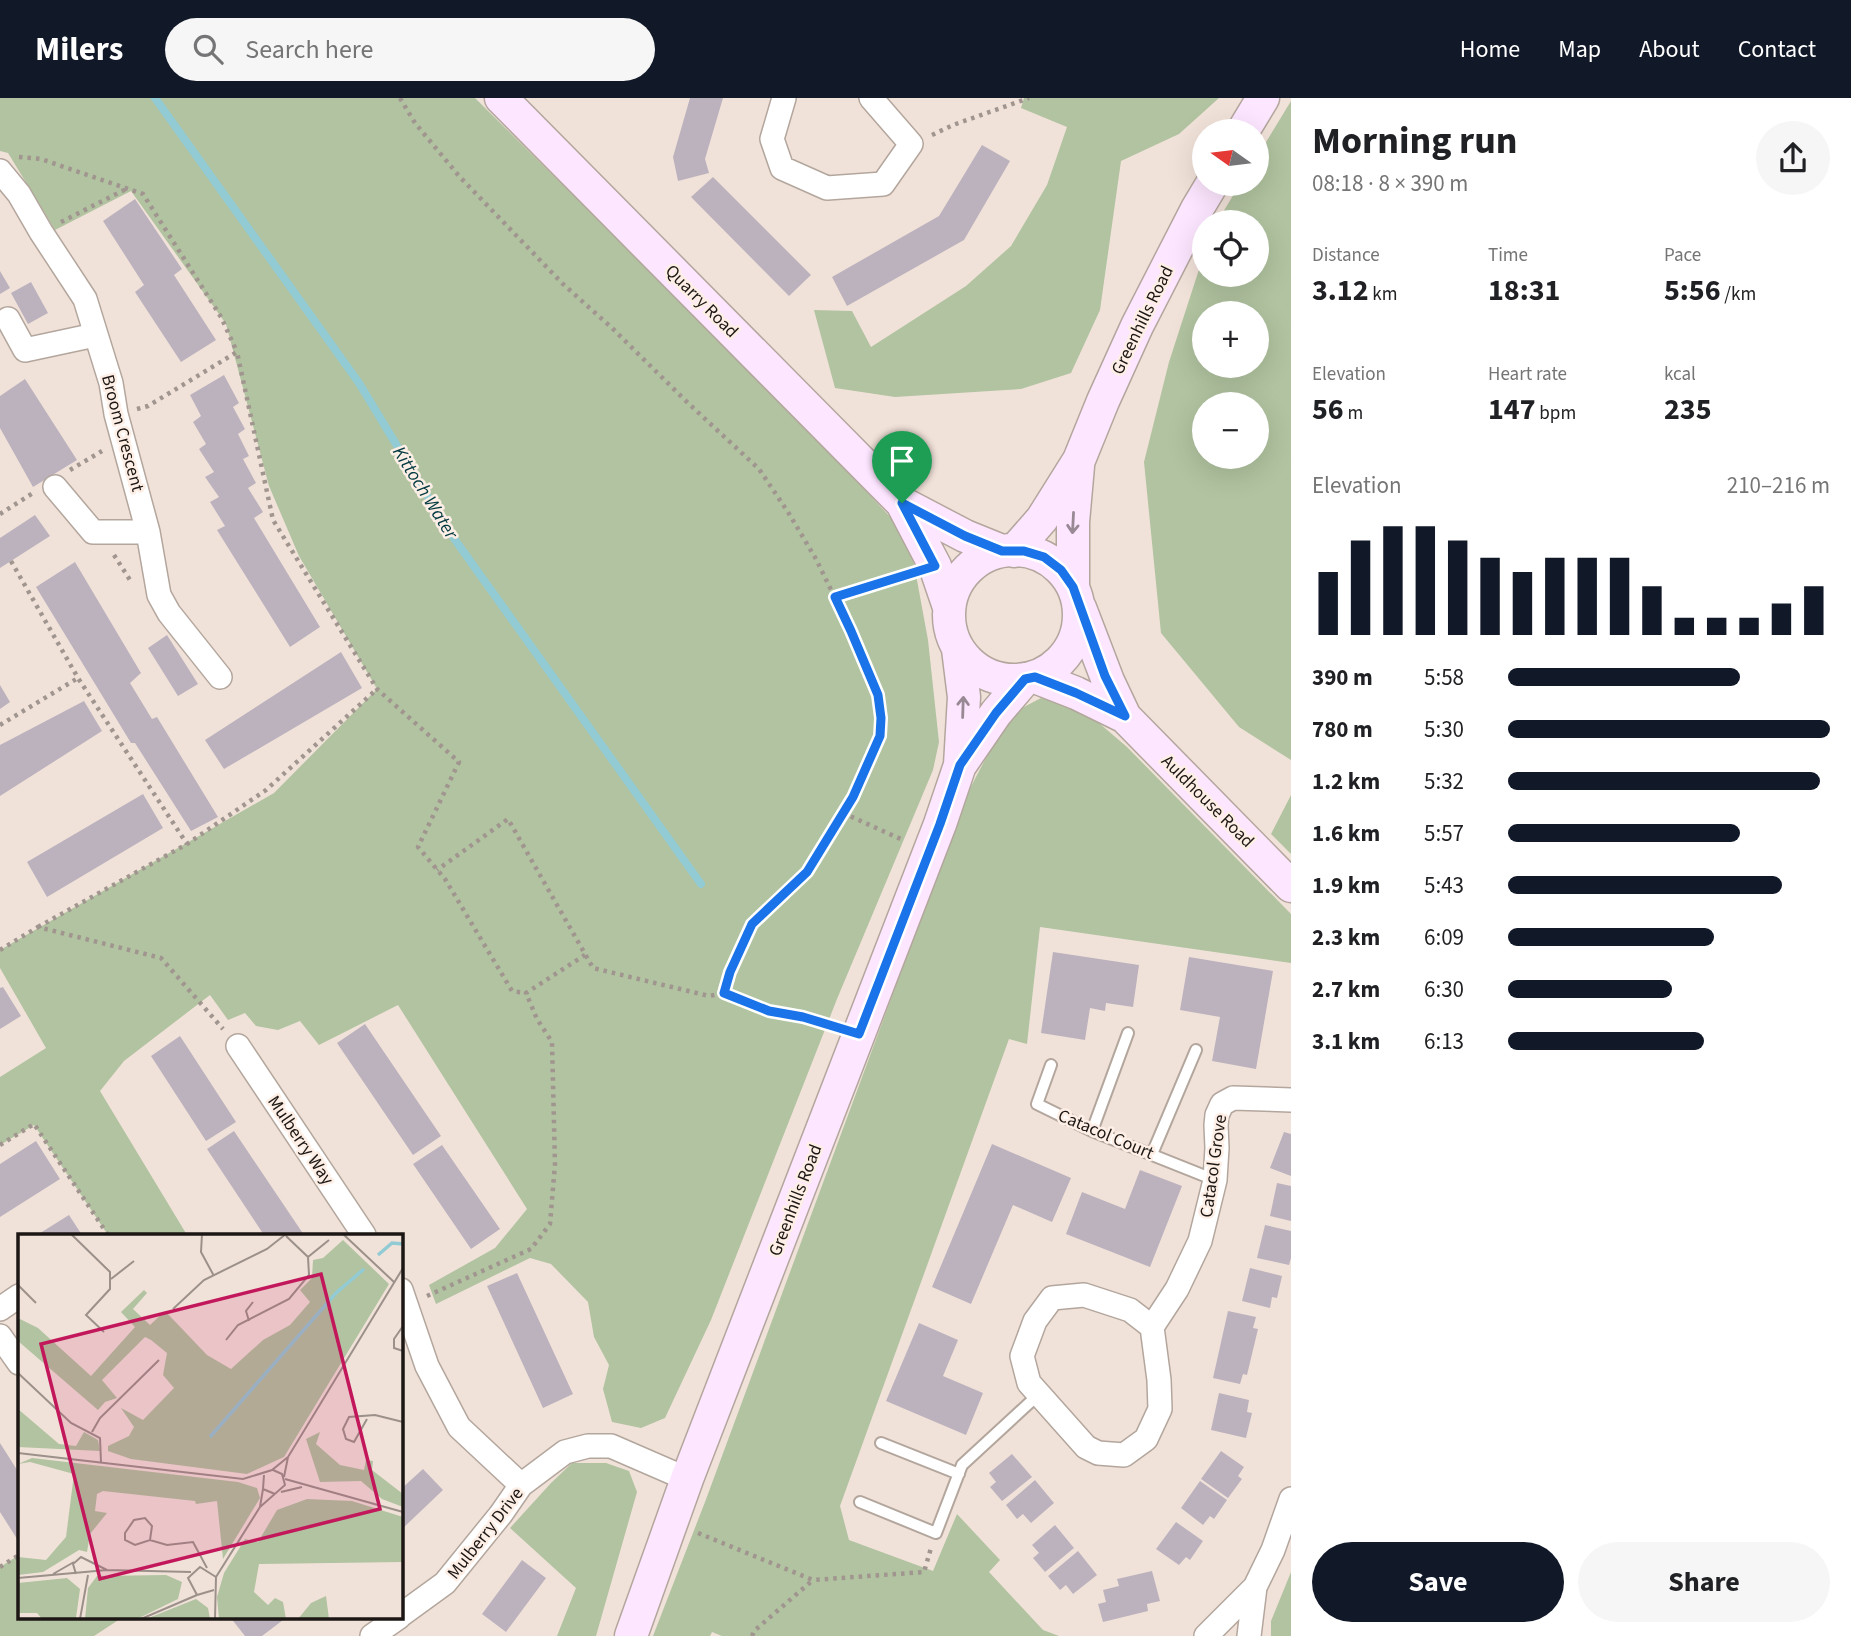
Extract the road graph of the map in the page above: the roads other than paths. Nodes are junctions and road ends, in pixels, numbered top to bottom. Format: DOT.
graph roads {
  1 [pos="501,98"];
  2 [pos="783,98"];
  3 [pos="872,98"];
  4 [pos="1263,98"];
  5 [pos="1250,119"];
  6 [pos="7,164"];
  7 [pos="1204,196"];
  8 [pos="8,319"];
  9 [pos="95,335"];
  10 [pos="1079,460"];
  11 [pos="55,487"];
  12 [pos="902,503"];
  13 [pos="148,532"];
  14 [pos="1008,551"];
  15 [pos="1076,597"];
  16 [pos="949,607"];
  17 [pos="958,649"];
  18 [pos="220,677"];
  19 [pos="1030,678"];
  20 [pos="1125,716"];
  21 [pos="960,765"];
  22 [pos="1291,886"];
  23 [pos="1128,1033"];
  24 [pos="237,1046"];
  25 [pos="1196,1050"];
  26 [pos="1051,1065"];
  27 [pos="1291,1098"];
  28 [pos="1092,1131"];
  29 [pos="1152,1154"];
  30 [pos="1214,1180"];
  31 [pos="363,1234"];
  32 [pos="18,1297"];
  33 [pos="404,1298"];
  34 [pos="0,1309"];
  35 [pos="1152,1326"];
  36 [pos="0,1336"];
  37 [pos="18,1362"];
  38 [pos="1039,1394"];
  39 [pos="881,1443"];
  40 [pos="959,1474"];
  41 [pos="687,1479"];
  42 [pos="521,1485"];
  43 [pos="1291,1499"];
  44 [pos="860,1502"];
  45 [pos="1255,1587"];
  46 [pos="402,1615"];
  47 [pos="397,1618"];
  48 [pos="372,1636"];
  49 [pos="631,1636"];
  50 [pos="1206,1636"];
  51 [pos="1249,1636"];
  1 -- 12 [label="street, Quarry Road"];
  2 -- 3 [label="street"];
  4 -- 5 [label="street"];
  6 -- 9 [label="street, Broom Crescent"];
  7 -- 10 [label="street, Greenhills Road"];
  8 -- 9 [label="street"];
  9 -- 13 [label="street, Broom Crescent"];
  10 -- 14 [label="street, Greenhills Road"];
  10 -- 15 [label="street, Greenhills Road, one-way"];
  11 -- 13 [label="street"];
  12 -- 14 [label="street, Quarry Road"];
  12 -- 16 [label="street, Quarry Road"];
  13 -- 18 [label="street, Broom Crescent"];
  14 -- 15 [label="street"];
  14 -- 16 [label="street"];
  15 -- 19 [label="street"];
  15 -- 20 [label="street, Auldhouse Road"];
  16 -- 17 [label="street"];
  17 -- 19 [label="street"];
  21 -- 17 [label="street, Greenhills Road, one-way"];
  19 -- 20 [label="street, Auldhouse Road"];
  19 -- 21 [label="street, Greenhills Road"];
  20 -- 22 [label="street, Auldhouse Road"];
  21 -- 41 [label="street, Greenhills Road"];
  23 -- 28 [label="lane"];
  24 -- 31 [label="street, Mulberry Way"];
  25 -- 29 [label="lane"];
  26 -- 28 [label="lane, Catacol Court"];
  27 -- 30 [label="street, Catacol Grove"];
  28 -- 29 [label="lane, Catacol Court"];
  29 -- 30 [label="lane, Catacol Court"];
  30 -- 35 [label="street, Catacol Grove"];
  32 -- 34 [label="street"];
  33 -- 42 [label="street"];
  35 -- 38 [label="street"];
  35 -- 38 [label="street"];
  36 -- 37 [label="street"];
  38 -- 40 [label="lane"];
  39 -- 40 [label="lane"];
  40 -- 44 [label="lane"];
  41 -- 42 [label="street, Mulberry Drive"];
  41 -- 49 [label="street, Greenhills Road"];
  42 -- 46 [label="street, Mulberry Drive"];
  43 -- 45 [label="street"];
  45 -- 50 [label="street"];
  45 -- 51 [label="street"];
  47 -- 48 [label="street, Mulberry Drive"];
}
